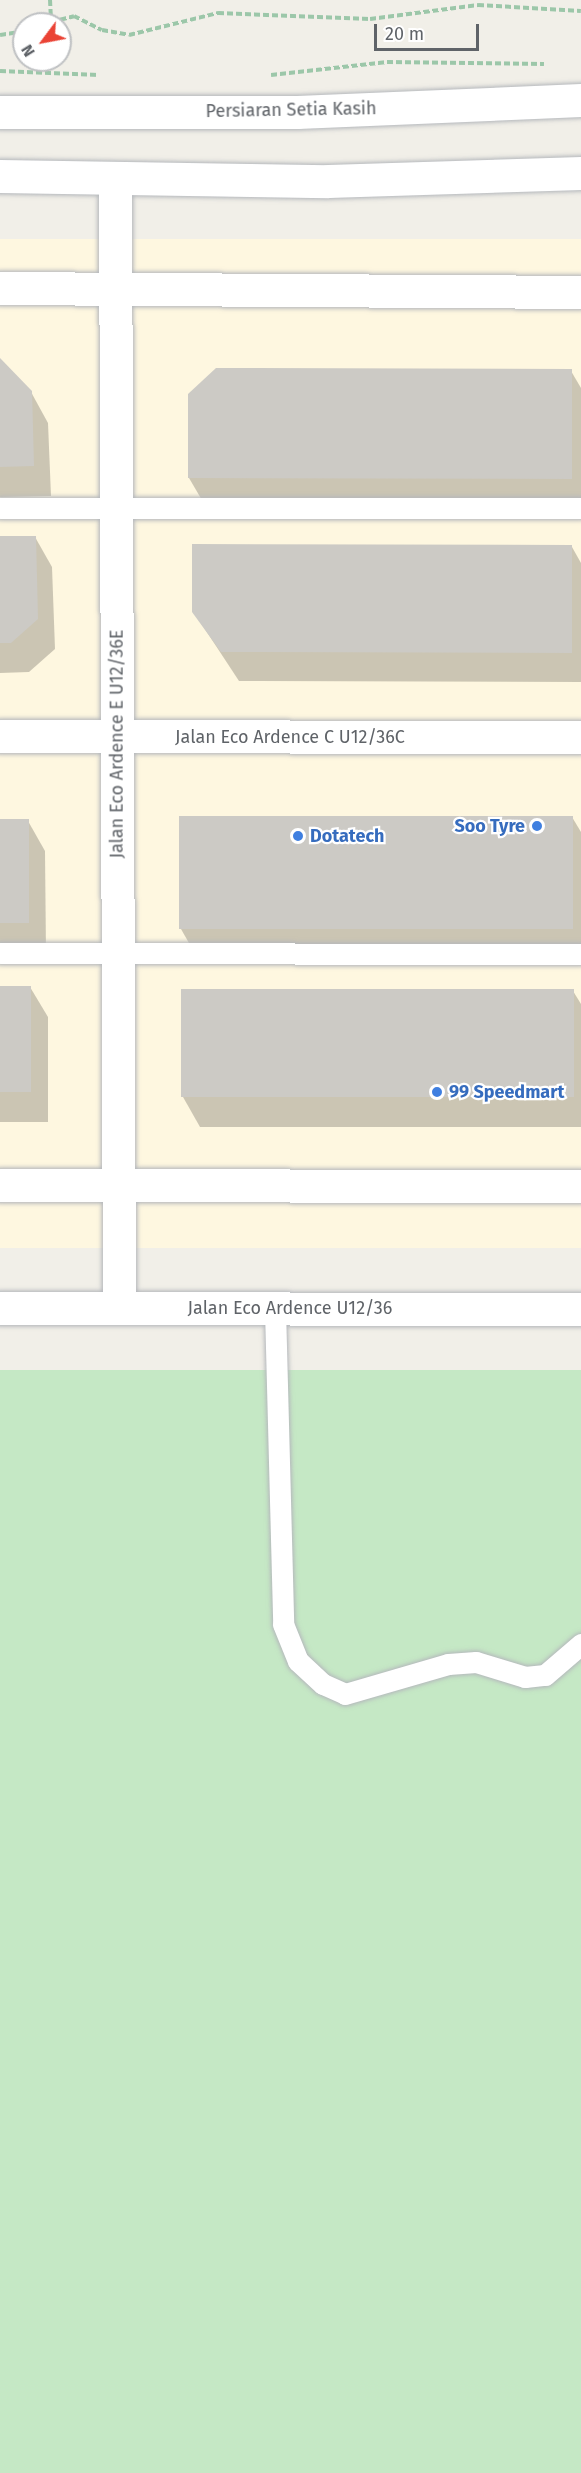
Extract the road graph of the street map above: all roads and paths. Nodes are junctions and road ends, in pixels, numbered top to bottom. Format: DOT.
graph roads {
  1 [pos="581,11"];
  2 [pos="72,16"];
  3 [pos="547,64"];
  4 [pos="0,71"];
  5 [pos="104,75"];
  6 [pos="268,75"];
  7 [pos="581,100"];
  8 [pos="0,112"];
  9 [pos="581,173"];
  10 [pos="0,176"];
  11 [pos="115,179"];
  12 [pos="0,288"];
  13 [pos="115,291"];
  14 [pos="581,292"];
  15 [pos="0,508"];
  16 [pos="116,508"];
  17 [pos="581,508"];
  18 [pos="0,736"];
  19 [pos="117,736"];
  20 [pos="581,737"];
  21 [pos="0,953"];
  22 [pos="118,954"];
  23 [pos="581,954"];
  24 [pos="0,1185"];
  25 [pos="119,1185"];
  26 [pos="581,1186"];
  27 [pos="0,1308"];
  28 [pos="120,1308"];
  29 [pos="275,1308"];
  30 [pos="581,1309"];
  31 [pos="581,1644"];
  1 -- 2 [label="path"];
  3 -- 6 [label="path"];
  4 -- 5 [label="path"];
  7 -- 8 [label="street, Persiaran Setia Kasih"];
  9 -- 11 [label="street"];
  10 -- 11 [label="street"];
  11 -- 13 [label="street, Jalan Eco Ardence E U12/36E"];
  12 -- 13 [label="street"];
  13 -- 14 [label="street"];
  13 -- 16 [label="street, Jalan Eco Ardence E U12/36E"];
  15 -- 16 [label="lane"];
  16 -- 17 [label="lane"];
  16 -- 19 [label="street, Jalan Eco Ardence E U12/36E"];
  18 -- 19 [label="street, Jalan Eco Ardence C U12/36C"];
  19 -- 20 [label="street, Jalan Eco Ardence C U12/36C"];
  19 -- 22 [label="street, Jalan Eco Ardence E U12/36E"];
  21 -- 22 [label="lane"];
  22 -- 23 [label="lane"];
  22 -- 25 [label="street, Jalan Eco Ardence E U12/36E"];
  24 -- 25 [label="street"];
  25 -- 26 [label="street"];
  25 -- 28 [label="street, Jalan Eco Ardence E U12/36E"];
  27 -- 28 [label="street, Jalan Eco Ardence U12/36"];
  28 -- 29 [label="street, Jalan Eco Ardence U12/36"];
  29 -- 30 [label="street, Jalan Eco Ardence U12/36"];
  29 -- 31 [label="lane"];
}
